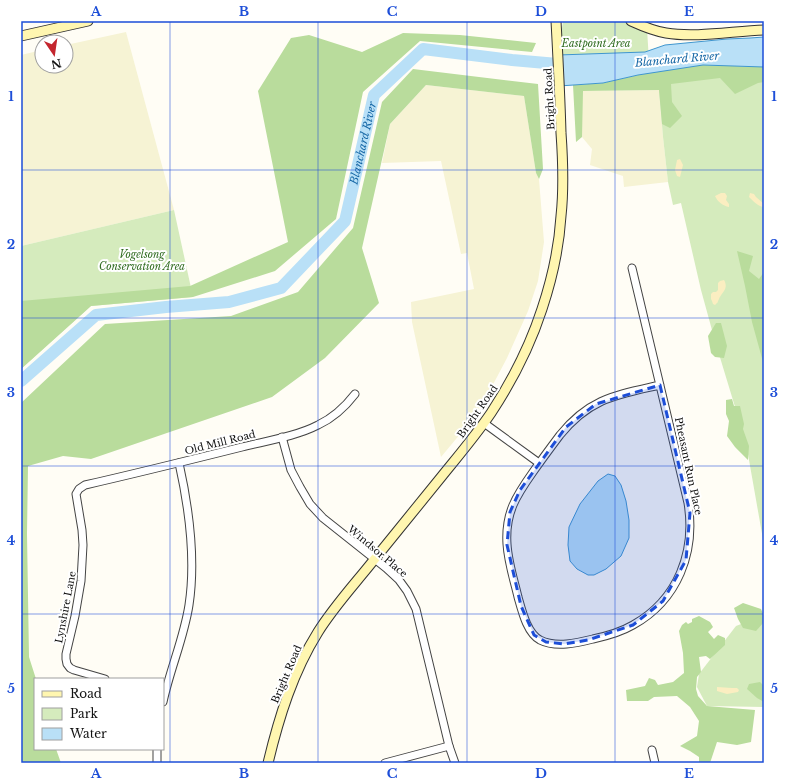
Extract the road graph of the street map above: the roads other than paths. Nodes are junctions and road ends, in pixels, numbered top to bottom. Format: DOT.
graph roads {
  1 [pos="88,21"];
  2 [pos="556,21"];
  3 [pos="631,21"];
  4 [pos="764,30"];
  5 [pos="21,36"];
  6 [pos="632,268"];
  7 [pos="660,385"];
  8 [pos="355,394"];
  9 [pos="484,423"];
  10 [pos="282,437"];
  11 [pos="179,463"];
  12 [pos="539,463"];
  13 [pos="79,489"];
  14 [pos="375,559"];
  15 [pos="102,678"];
  16 [pos="164,694"];
  17 [pos="449,746"];
  18 [pos="156,750"];
  19 [pos="652,750"];
  20 [pos="157,763"];
  21 [pos="268,763"];
  22 [pos="385,763"];
  23 [pos="455,763"];
  24 [pos="655,763"];
  1 -- 5 [label="main road"];
  2 -- 9 [label="main road, Bright Road"];
  3 -- 4 [label="main road"];
  6 -- 7 [label="street, Pheasant Run Place"];
  7 -- 12 [label="street, Pheasant Run Place"];
  7 -- 12 [label="street, Pheasant Run Place"];
  8 -- 10 [label="street, Old Mill Road"];
  9 -- 12 [label="street"];
  9 -- 14 [label="main road, Bright Road"];
  10 -- 11 [label="street, Old Mill Road"];
  10 -- 14 [label="street, Windsor Place"];
  11 -- 13 [label="street, Old Mill Road"];
  11 -- 16 [label="street"];
  13 -- 15 [label="street, Lynshire Lane"];
  14 -- 17 [label="street, Windsor Place"];
  14 -- 21 [label="main road, Bright Road"];
  17 -- 22 [label="street"];
  17 -- 23 [label="street, Windsor Place"];
  18 -- 20 [label="street"];
  19 -- 24 [label="street"];
}
